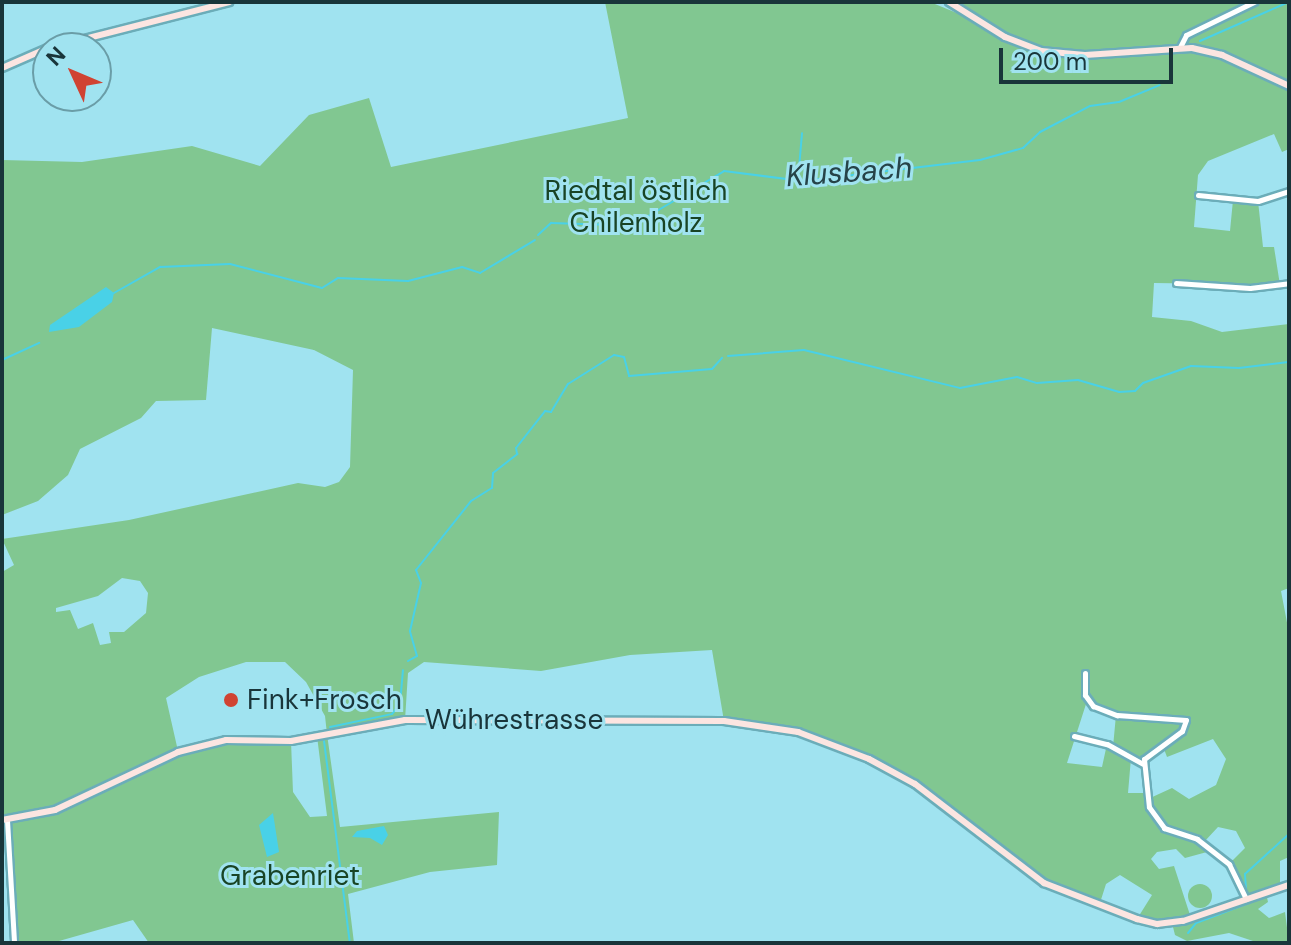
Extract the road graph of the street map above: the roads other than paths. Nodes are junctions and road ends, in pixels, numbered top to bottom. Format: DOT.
graph roads {
  1 [pos="229,2"];
  2 [pos="949,2"];
  3 [pos="1254,2"];
  4 [pos="111,32"];
  5 [pos="1180,47"];
  6 [pos="32,55"];
  7 [pos="2,68"];
  8 [pos="1289,86"];
  9 [pos="1289,191"];
  10 [pos="1198,195"];
  11 [pos="1176,283"];
  12 [pos="1289,283"];
  13 [pos="1085,673"];
  14 [pos="1074,736"];
  15 [pos="1143,764"];
  16 [pos="4,820"];
  17 [pos="1289,885"];
  18 [pos="1246,899"];
  19 [pos="14,943"];
  1 -- 4 [label="street"];
  2 -- 5 [label="street"];
  3 -- 5 [label="street"];
  5 -- 8 [label="street"];
  6 -- 7 [label="street"];
  9 -- 10 [label="street"];
  11 -- 12 [label="street"];
  13 -- 15 [label="street"];
  14 -- 15 [label="street"];
  15 -- 18 [label="street"];
  16 -- 18 [label="street, Wührestrasse"];
  16 -- 19 [label="street"];
  17 -- 18 [label="street, Wührestrasse"];
}
